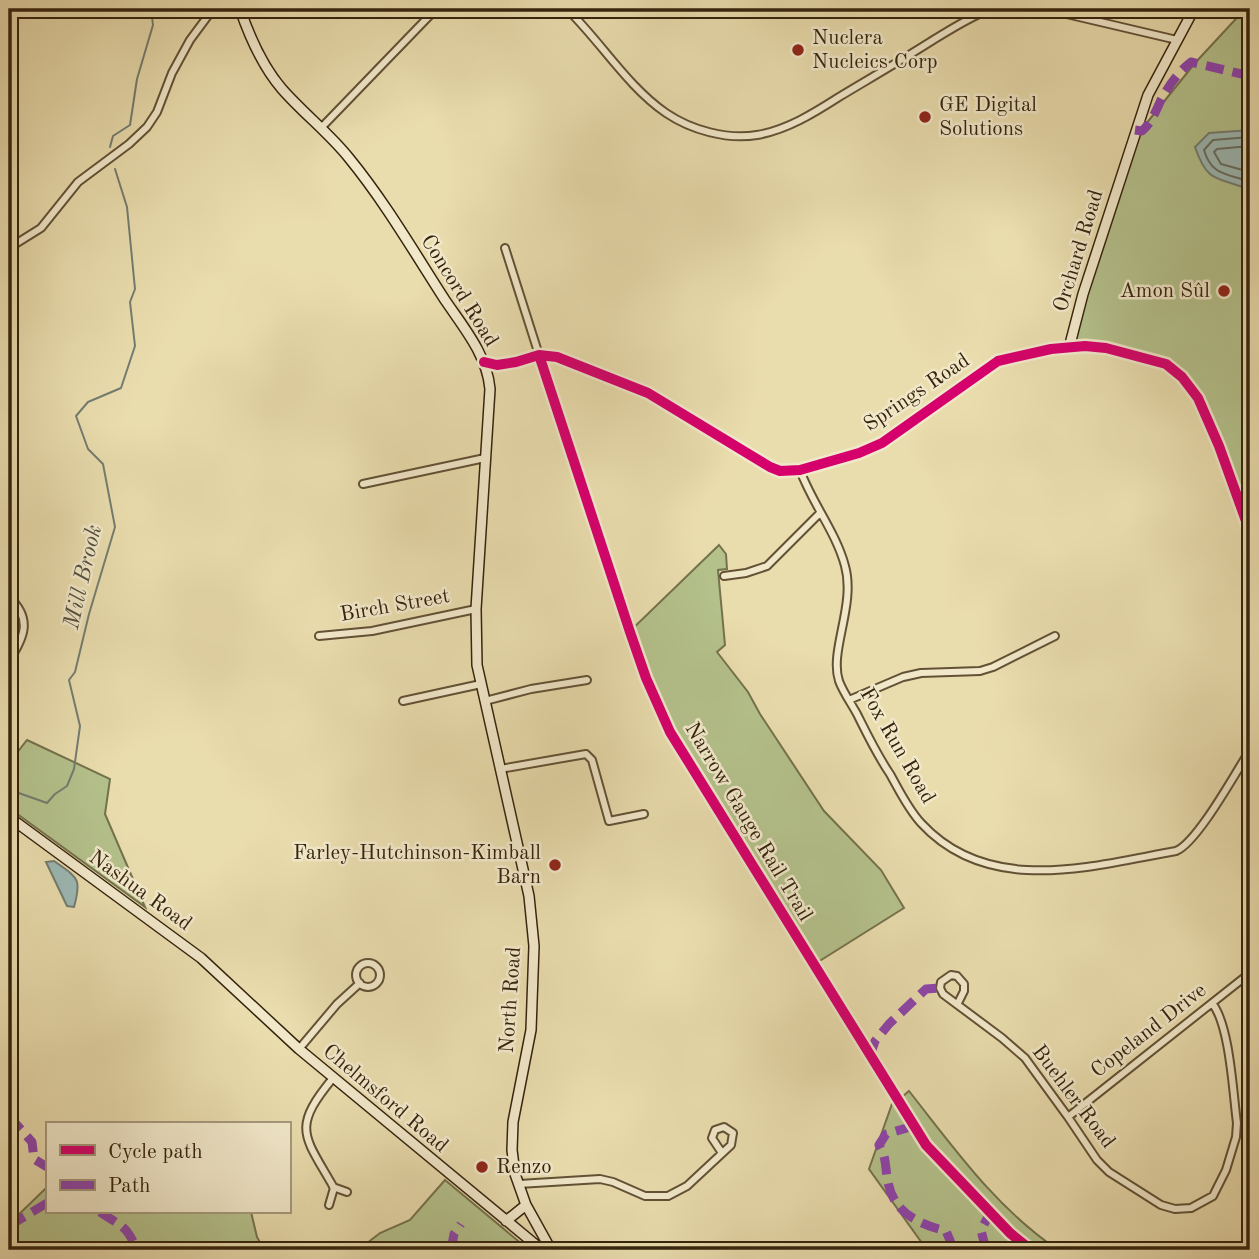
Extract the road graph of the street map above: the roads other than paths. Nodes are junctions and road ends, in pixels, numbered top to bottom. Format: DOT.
graph roads {
  1 [pos="213,9"];
  2 [pos="240,9"];
  3 [pos="436,9"];
  4 [pos="567,9"];
  5 [pos="991,9"];
  6 [pos="1045,9"];
  7 [pos="1194,9"];
  8 [pos="1177,40"];
  9 [pos="321,128"];
  10 [pos="9,248"];
  11 [pos="505,248"];
  12 [pos="1069,348"];
  13 [pos="539,355"];
  14 [pos="484,362"];
  15 [pos="485,458"];
  16 [pos="800,470"];
  17 [pos="363,484"];
  18 [pos="820,513"];
  19 [pos="1250,532"];
  20 [pos="724,576"];
  21 [pos="9,597"];
  22 [pos="476,609"];
  23 [pos="319,636"];
  24 [pos="1055,636"];
  25 [pos="9,662"];
  26 [pos="587,680"];
  27 [pos="481,684"];
  28 [pos="849,700"];
  29 [pos="403,701"];
  30 [pos="485,701"];
  31 [pos="1250,750"];
  32 [pos="500,769"];
  33 [pos="644,814"];
  34 [pos="9,817"];
  35 [pos="1250,973"];
  36 [pos="360,983"];
  37 [pos="245,1000"];
  38 [pos="958,1003"];
  39 [pos="1212,1003"];
  40 [pos="299,1049"];
  41 [pos="334,1078"];
  42 [pos="1068,1117"];
  43 [pos="722,1153"];
  44 [pos="519,1184"];
  45 [pos="333,1187"];
  46 [pos="347,1192"];
  47 [pos="329,1205"];
  48 [pos="526,1205"];
  49 [pos="506,1221"];
  50 [pos="542,1250"];
  51 [pos="551,1250"];
  1 -- 10 [label="street"];
  2 -- 9 [label="main road, Concord Road"];
  3 -- 9 [label="street"];
  4 -- 5 [label="street"];
  6 -- 8 [label="street"];
  7 -- 8 [label="main road, Orchard Road"];
  8 -- 12 [label="main road, Orchard Road"];
  9 -- 14 [label="main road, Concord Road"];
  11 -- 13 [label="street"];
  12 -- 16 [label="main road, Springs Road"];
  12 -- 19 [label="main road, Springs Road"];
  13 -- 14 [label="main road, Springs Road"];
  13 -- 16 [label="main road, Springs Road"];
  14 -- 15 [label="main road, Concord Road"];
  15 -- 17 [label="street"];
  15 -- 22 [label="main road, Concord Road"];
  16 -- 18 [label="street, Fox Run Road"];
  18 -- 20 [label="street"];
  18 -- 28 [label="street, Fox Run Road"];
  21 -- 25 [label="street"];
  22 -- 23 [label="street, Birch Street"];
  22 -- 27 [label="main road, Concord Road"];
  24 -- 28 [label="street"];
  26 -- 30 [label="street"];
  27 -- 29 [label="street"];
  27 -- 30 [label="main road, Concord Road"];
  28 -- 31 [label="street, Fox Run Road"];
  30 -- 32 [label="main road, Concord Road"];
  32 -- 33 [label="street"];
  32 -- 44 [label="main road, North Road"];
  34 -- 37 [label="main road, Nashua Road"];
  35 -- 39 [label="street, Copeland Drive"];
  36 -- 40 [label="street"];
  37 -- 40 [label="main road, Chelmsford Road"];
  38 -- 38 [label="street, Buehler Road"];
  38 -- 42 [label="street, Buehler Road"];
  39 -- 42 [label="street, Copeland Drive"];
  39 -- 42 [label="street, Buehler Road"];
  40 -- 41 [label="main road, Chelmsford Road"];
  41 -- 45 [label="street"];
  41 -- 49 [label="main road, Chelmsford Road"];
  43 -- 44 [label="street"];
  44 -- 48 [label="main road, North Road"];
  45 -- 46 [label="street"];
  45 -- 47 [label="street"];
  48 -- 49 [label="main road"];
  48 -- 51 [label="main road, North Road"];
  49 -- 50 [label="main road"];
}
